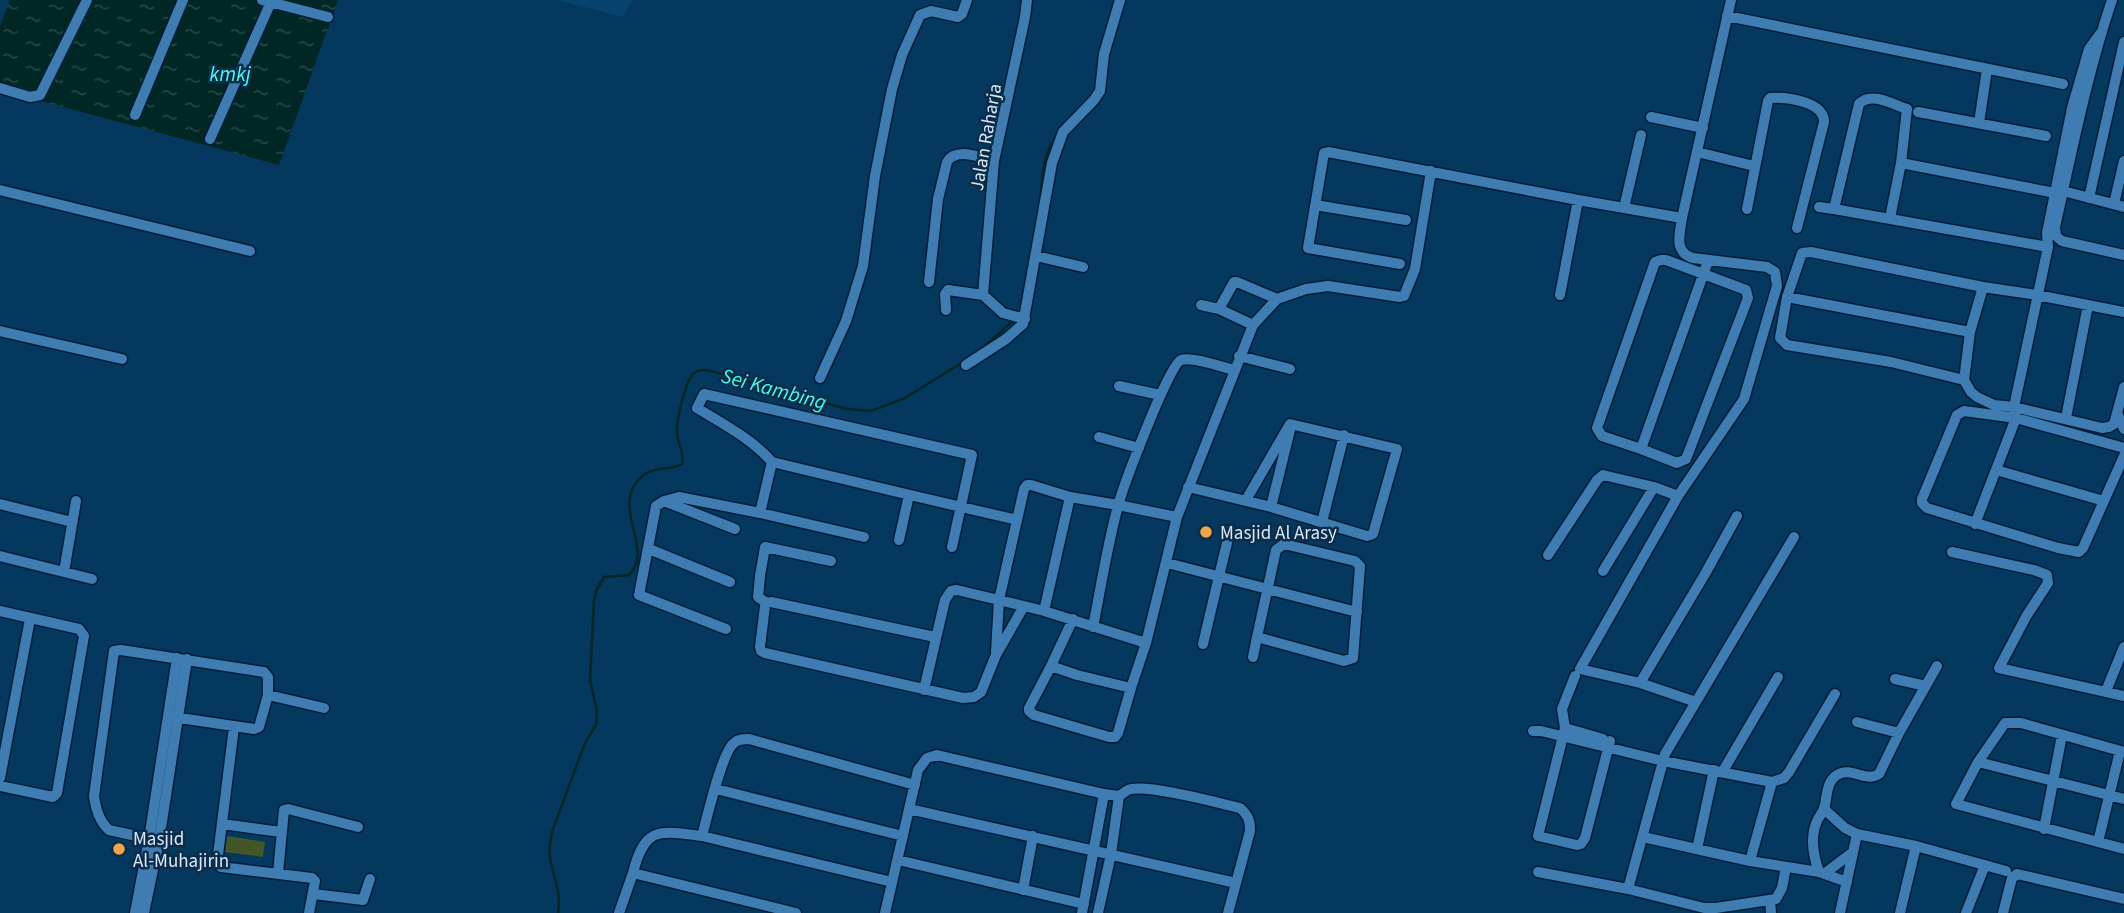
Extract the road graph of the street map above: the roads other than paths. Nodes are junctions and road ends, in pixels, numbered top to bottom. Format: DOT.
graph roads {
  1 [pos="87,0"];
  2 [pos="183,0"];
  3 [pos="967,0"];
  4 [pos="1027,0"];
  5 [pos="1120,0"];
  6 [pos="1731,0"];
  7 [pos="2112,0"];
  8 [pos="267,1"];
  9 [pos="1727,16"];
  10 [pos="328,18"];
  11 [pos="2124,42"];
  12 [pos="1987,69"];
  13 [pos="2063,84"];
  14 [pos="0,88"];
  15 [pos="1918,112"];
  16 [pos="135,115"];
  17 [pos="1651,117"];
  18 [pos="1979,122"];
  19 [pos="1703,128"];
  20 [pos="1641,135"];
  21 [pos="2046,136"];
  22 [pos="210,139"];
  23 [pos="1697,152"];
  24 [pos="994,161"];
  25 [pos="2124,161"];
  26 [pos="1901,163"];
  27 [pos="1755,166"];
  28 [pos="1431,171"];
  29 [pos="0,190"];
  30 [pos="2059,192"];
  31 [pos="2089,198"];
  32 [pos="1578,200"];
  33 [pos="1315,205"];
  34 [pos="2119,205"];
  35 [pos="1819,206"];
  36 [pos="1624,208"];
  37 [pos="1747,209"];
  38 [pos="1834,209"];
  39 [pos="1682,218"];
  40 [pos="1890,218"];
  41 [pos="1406,220"];
  42 [pos="1797,228"];
  43 [pos="2048,247"];
  44 [pos="250,251"];
  45 [pos="2124,255"];
  46 [pos="1037,256"];
  47 [pos="1708,261"];
  48 [pos="1400,264"];
  49 [pos="1083,267"];
  50 [pos="1703,275"];
  51 [pos="929,282"];
  52 [pos="1983,287"];
  53 [pos="982,295"];
  54 [pos="1560,295"];
  55 [pos="2037,295"];
  56 [pos="1787,297"];
  57 [pos="1278,299"];
  58 [pos="1200,305"];
  59 [pos="2088,305"];
  60 [pos="1219,309"];
  61 [pos="946,310"];
  62 [pos="2124,312"];
  63 [pos="1023,318"];
  64 [pos="1253,325"];
  65 [pos="0,331"];
  66 [pos="1970,332"];
  67 [pos="1239,356"];
  68 [pos="122,359"];
  69 [pos="966,365"];
  70 [pos="1290,369"];
  71 [pos="1234,370"];
  72 [pos="820,378"];
  73 [pos="1964,380"];
  74 [pos="1119,386"];
  75 [pos="2124,387"];
  76 [pos="1160,395"];
  77 [pos="2014,407"];
  78 [pos="2118,415"];
  79 [pos="2016,418"];
  80 [pos="2066,418"];
  81 [pos="1292,423"];
  82 [pos="2124,429"];
  83 [pos="1344,435"];
  84 [pos="1099,437"];
  85 [pos="1139,448"];
  86 [pos="2124,448"];
  87 [pos="1641,449"];
  88 [pos="2124,456"];
  89 [pos="772,462"];
  90 [pos="1996,470"];
  91 [pos="1188,487"];
  92 [pos="1654,487"];
  93 [pos="909,495"];
  94 [pos="1678,496"];
  95 [pos="1070,497"];
  96 [pos="76,500"];
  97 [pos="1246,500"];
  98 [pos="664,501"];
  99 [pos="2104,501"];
  100 [pos="0,504"];
  101 [pos="1118,505"];
  102 [pos="961,507"];
  103 [pos="1271,507"];
  104 [pos="760,513"];
  105 [pos="1737,516"];
  106 [pos="1177,517"];
  107 [pos="1017,520"];
  108 [pos="72,522"];
  109 [pos="1322,522"];
  110 [pos="1975,524"];
  111 [pos="735,529"];
  112 [pos="1230,530"];
  113 [pos="864,537"];
  114 [pos="1794,537"];
  115 [pos="900,540"];
  116 [pos="952,547"];
  117 [pos="649,549"];
  118 [pos="1952,552"];
  119 [pos="1548,555"];
  120 [pos="0,556"];
  121 [pos="831,561"];
  122 [pos="1167,563"];
  123 [pos="1603,571"];
  124 [pos="64,572"];
  125 [pos="1218,577"];
  126 [pos="92,579"];
  127 [pos="730,582"];
  128 [pos="1268,588"];
  129 [pos="999,600"];
  130 [pos="767,603"];
  131 [pos="1024,606"];
  132 [pos="0,611"];
  133 [pos="1044,611"];
  134 [pos="1357,612"];
  135 [pos="30,619"];
  136 [pos="1073,620"];
  137 [pos="1093,627"];
  138 [pos="726,629"];
  139 [pos="1257,637"];
  140 [pos="935,638"];
  141 [pos="1146,643"];
  142 [pos="1203,644"];
  143 [pos="2124,648"];
  144 [pos="996,655"];
  145 [pos="1253,657"];
  146 [pos="182,658"];
  147 [pos="1051,666"];
  148 [pos="1937,666"];
  149 [pos="1575,676"];
  150 [pos="1779,677"];
  151 [pos="1895,679"];
  152 [pos="1640,683"];
  153 [pos="1926,686"];
  154 [pos="1131,688"];
  155 [pos="924,690"];
  156 [pos="2106,691"];
  157 [pos="1835,694"];
  158 [pos="268,695"];
  159 [pos="2124,696"];
  160 [pos="1696,702"];
  161 [pos="324,708"];
  162 [pos="167,716"];
  163 [pos="178,718"];
  164 [pos="1857,722"];
  165 [pos="234,727"];
  166 [pos="1534,732"];
  167 [pos="1564,732"];
  168 [pos="1899,733"];
  169 [pos="2062,735"];
  170 [pos="1610,743"];
  171 [pos="2122,751"];
  172 [pos="1664,757"];
  173 [pos="1978,762"];
  174 [pos="1719,770"];
  175 [pos="0,778"];
  176 [pos="2053,781"];
  177 [pos="1772,782"];
  178 [pos="915,785"];
  179 [pos="0,786"];
  180 [pos="716,789"];
  181 [pos="1104,794"];
  182 [pos="2110,795"];
  183 [pos="1119,796"];
  184 [pos="2124,799"];
  185 [pos="909,809"];
  186 [pos="1824,809"];
  187 [pos="222,824"];
  188 [pos="358,827"];
  189 [pos="2044,829"];
  190 [pos="281,832"];
  191 [pos="1857,834"];
  192 [pos="702,836"];
  193 [pos="903,836"];
  194 [pos="1034,836"];
  195 [pos="1643,836"];
  196 [pos="154,840"];
  197 [pos="2098,842"];
  198 [pos="1916,846"];
  199 [pos="1697,849"];
  200 [pos="2124,849"];
  201 [pos="1095,850"];
  202 [pos="1853,852"];
  203 [pos="1111,854"];
  204 [pos="898,860"];
  205 [pos="1750,860"];
  206 [pos="1985,865"];
  207 [pos="1786,867"];
  208 [pos="2006,871"];
  209 [pos="1538,872"];
  210 [pos="278,873"];
  211 [pos="633,873"];
  212 [pos="1822,873"];
  213 [pos="370,878"];
  214 [pos="892,882"];
  215 [pos="1847,882"];
  216 [pos="1237,883"];
  217 [pos="1628,889"];
  218 [pos="1023,890"];
  219 [pos="314,894"];
  220 [pos="2124,899"];
  221 [pos="1770,900"];
  222 [pos="1083,911"];
  223 [pos="135,913"];
  224 [pos="145,913"];
  225 [pos="309,913"];
  226 [pos="619,913"];
  227 [pos="796,913"];
  228 [pos="885,913"];
  229 [pos="1098,913"];
  230 [pos="1228,913"];
  231 [pos="1772,913"];
  232 [pos="1840,913"];
  233 [pos="1900,913"];
  234 [pos="1966,913"];
  235 [pos="2003,913"];
  1 -- 14 [label="street"];
  2 -- 16 [label="street"];
  3 -- 72 [label="street"];
  4 -- 24 [label="street, Jalan Raharja"];
  5 -- 46 [label="street"];
  6 -- 9 [label="street"];
  7 -- 30 [label="street"];
  8 -- 10 [label="street"];
  8 -- 22 [label="street"];
  9 -- 12 [label="street"];
  9 -- 19 [label="street"];
  11 -- 31 [label="street"];
  12 -- 13 [label="street"];
  12 -- 18 [label="street"];
  15 -- 18 [label="street"];
  17 -- 19 [label="street"];
  18 -- 21 [label="street"];
  19 -- 23 [label="street"];
  20 -- 36 [label="street"];
  23 -- 27 [label="street"];
  23 -- 39 [label="street"];
  24 -- 51 [label="street"];
  24 -- 53 [label="street, Jalan Raharja"];
  25 -- 34 [label="street"];
  26 -- 30 [label="street"];
  26 -- 38 [label="street"];
  26 -- 40 [label="street"];
  27 -- 37 [label="street"];
  27 -- 42 [label="street"];
  28 -- 32 [label="street"];
  28 -- 33 [label="street"];
  28 -- 57 [label="street"];
  29 -- 44 [label="street"];
  30 -- 31 [label="street"];
  30 -- 43 [label="street"];
  30 -- 45 [label="street"];
  31 -- 34 [label="street"];
  32 -- 36 [label="street"];
  32 -- 54 [label="street"];
  33 -- 41 [label="street"];
  33 -- 48 [label="street"];
  35 -- 38 [label="street"];
  36 -- 39 [label="street"];
  38 -- 40 [label="street"];
  39 -- 47 [label="street"];
  40 -- 43 [label="street"];
  43 -- 55 [label="street"];
  46 -- 49 [label="street"];
  46 -- 63 [label="street"];
  47 -- 50 [label="street"];
  47 -- 94 [label="street"];
  50 -- 87 [label="street"];
  50 -- 87 [label="street"];
  50 -- 87 [label="street"];
  52 -- 55 [label="street"];
  52 -- 56 [label="street"];
  52 -- 66 [label="street"];
  53 -- 61 [label="street"];
  53 -- 63 [label="street"];
  55 -- 59 [label="street"];
  55 -- 77 [label="street"];
  56 -- 66 [label="street"];
  56 -- 73 [label="street"];
  57 -- 60 [label="street"];
  57 -- 64 [label="street"];
  58 -- 60 [label="street"];
  59 -- 62 [label="street"];
  59 -- 80 [label="street"];
  60 -- 64 [label="street"];
  63 -- 69 [label="street"];
  64 -- 67 [label="street"];
  65 -- 68 [label="street"];
  66 -- 73 [label="street"];
  67 -- 70 [label="street"];
  67 -- 71 [label="street"];
  71 -- 76 [label="street"];
  71 -- 91 [label="street"];
  73 -- 77 [label="street"];
  74 -- 76 [label="street"];
  75 -- 78 [label="street"];
  76 -- 85 [label="street"];
  77 -- 79 [label="street"];
  77 -- 80 [label="street"];
  78 -- 80 [label="street"];
  78 -- 82 [label="street"];
  79 -- 86 [label="street"];
  79 -- 90 [label="street"];
  79 -- 110 [label="street"];
  81 -- 83 [label="street"];
  81 -- 97 [label="street"];
  81 -- 103 [label="street"];
  83 -- 109 [label="street"];
  83 -- 109 [label="street"];
  84 -- 85 [label="street"];
  85 -- 101 [label="street"];
  88 -- 99 [label="street"];
  89 -- 93 [label="street"];
  89 -- 102 [label="street"];
  89 -- 104 [label="street"];
  90 -- 99 [label="street"];
  90 -- 110 [label="street"];
  91 -- 97 [label="street"];
  91 -- 106 [label="street"];
  92 -- 94 [label="street"];
  92 -- 119 [label="street"];
  92 -- 123 [label="street"];
  93 -- 102 [label="street"];
  93 -- 115 [label="street"];
  94 -- 152 [label="street"];
  95 -- 101 [label="street"];
  95 -- 107 [label="street"];
  95 -- 133 [label="street"];
  96 -- 108 [label="street"];
  97 -- 103 [label="street"];
  98 -- 104 [label="street"];
  98 -- 111 [label="street"];
  98 -- 117 [label="street"];
  99 -- 110 [label="street"];
  100 -- 108 [label="street"];
  101 -- 106 [label="street"];
  101 -- 137 [label="street"];
  102 -- 107 [label="street"];
  102 -- 116 [label="street"];
  103 -- 109 [label="street"];
  104 -- 113 [label="street"];
  105 -- 152 [label="street"];
  106 -- 122 [label="street"];
  107 -- 129 [label="street"];
  108 -- 124 [label="street"];
  112 -- 125 [label="street"];
  114 -- 160 [label="street"];
  117 -- 127 [label="street"];
  117 -- 138 [label="street"];
  118 -- 156 [label="street"];
  120 -- 124 [label="street"];
  121 -- 130 [label="street"];
  122 -- 125 [label="street"];
  122 -- 141 [label="street"];
  124 -- 126 [label="street"];
  125 -- 128 [label="street"];
  125 -- 142 [label="street"];
  128 -- 134 [label="street"];
  128 -- 134 [label="street"];
  128 -- 139 [label="street"];
  129 -- 131 [label="street"];
  129 -- 140 [label="street"];
  129 -- 144 [label="street"];
  130 -- 140 [label="street"];
  130 -- 155 [label="street"];
  131 -- 133 [label="street"];
  131 -- 144 [label="street"];
  132 -- 135 [label="street"];
  133 -- 136 [label="street"];
  134 -- 139 [label="street"];
  135 -- 175 [label="street"];
  135 -- 179 [label="street"];
  136 -- 137 [label="street"];
  136 -- 147 [label="street"];
  137 -- 141 [label="street"];
  139 -- 145 [label="street"];
  140 -- 155 [label="street"];
  141 -- 154 [label="street"];
  143 -- 156 [label="street"];
  144 -- 155 [label="street"];
  146 -- 158 [label="street"];
  146 -- 162 [label="street"];
  146 -- 163 [label="street"];
  146 -- 196 [label="street"];
  147 -- 154 [label="street"];
  147 -- 154 [label="street"];
  148 -- 153 [label="street"];
  149 -- 167 [label="street"];
  150 -- 174 [label="street"];
  151 -- 153 [label="street"];
  152 -- 160 [label="street"];
  153 -- 168 [label="street"];
  156 -- 159 [label="street"];
  157 -- 177 [label="street"];
  158 -- 161 [label="street"];
  158 -- 165 [label="street"];
  160 -- 172 [label="street"];
  162 -- 163 [label="street"];
  162 -- 196 [label="street"];
  163 -- 165 [label="street"];
  163 -- 196 [label="street"];
  164 -- 168 [label="street"];
  165 -- 187 [label="street"];
  166 -- 167 [label="street"];
  167 -- 170 [label="street"];
  167 -- 170 [label="street"];
  168 -- 186 [label="street"];
  169 -- 171 [label="street"];
  169 -- 173 [label="street"];
  169 -- 176 [label="street"];
  170 -- 172 [label="street"];
  171 -- 182 [label="street"];
  172 -- 174 [label="street"];
  172 -- 195 [label="street"];
  173 -- 176 [label="street"];
  173 -- 189 [label="street"];
  174 -- 177 [label="street"];
  174 -- 199 [label="street"];
  176 -- 182 [label="street"];
  176 -- 189 [label="street"];
  177 -- 205 [label="street"];
  178 -- 180 [label="street"];
  178 -- 181 [label="street"];
  178 -- 185 [label="street"];
  180 -- 192 [label="street"];
  180 -- 193 [label="street"];
  181 -- 183 [label="street"];
  181 -- 201 [label="street"];
  182 -- 184 [label="street"];
  182 -- 197 [label="street"];
  183 -- 203 [label="street"];
  183 -- 216 [label="street"];
  185 -- 193 [label="street"];
  185 -- 194 [label="street"];
  186 -- 191 [label="street"];
  186 -- 212 [label="street"];
  187 -- 190 [label="street"];
  187 -- 210 [label="street"];
  188 -- 190 [label="street"];
  189 -- 197 [label="street"];
  190 -- 210 [label="street"];
  191 -- 198 [label="street"];
  191 -- 202 [label="street"];
  192 -- 211 [label="street"];
  192 -- 214 [label="street"];
  193 -- 204 [label="street"];
  194 -- 201 [label="street"];
  194 -- 218 [label="street"];
  195 -- 199 [label="street"];
  195 -- 217 [label="street"];
  196 -- 223 [label="street"];
  196 -- 224 [label="street"];
  197 -- 200 [label="street"];
  198 -- 206 [label="street"];
  198 -- 233 [label="street"];
  199 -- 205 [label="street"];
  201 -- 203 [label="street"];
  201 -- 222 [label="street"];
  202 -- 212 [label="street"];
  202 -- 215 [label="street"];
  203 -- 216 [label="street"];
  203 -- 229 [label="street"];
  204 -- 214 [label="street"];
  204 -- 218 [label="street"];
  205 -- 207 [label="street"];
  206 -- 208 [label="street"];
  206 -- 234 [label="street"];
  207 -- 212 [label="street"];
  207 -- 221 [label="street"];
  209 -- 217 [label="street"];
  210 -- 219 [label="street"];
  211 -- 226 [label="street"];
  211 -- 227 [label="street"];
  212 -- 215 [label="street"];
  213 -- 219 [label="street"];
  214 -- 228 [label="street"];
  215 -- 232 [label="street"];
  216 -- 230 [label="street"];
  217 -- 221 [label="street"];
  218 -- 222 [label="street"];
  219 -- 225 [label="street"];
  220 -- 235 [label="street"];
  221 -- 231 [label="street"];
}
